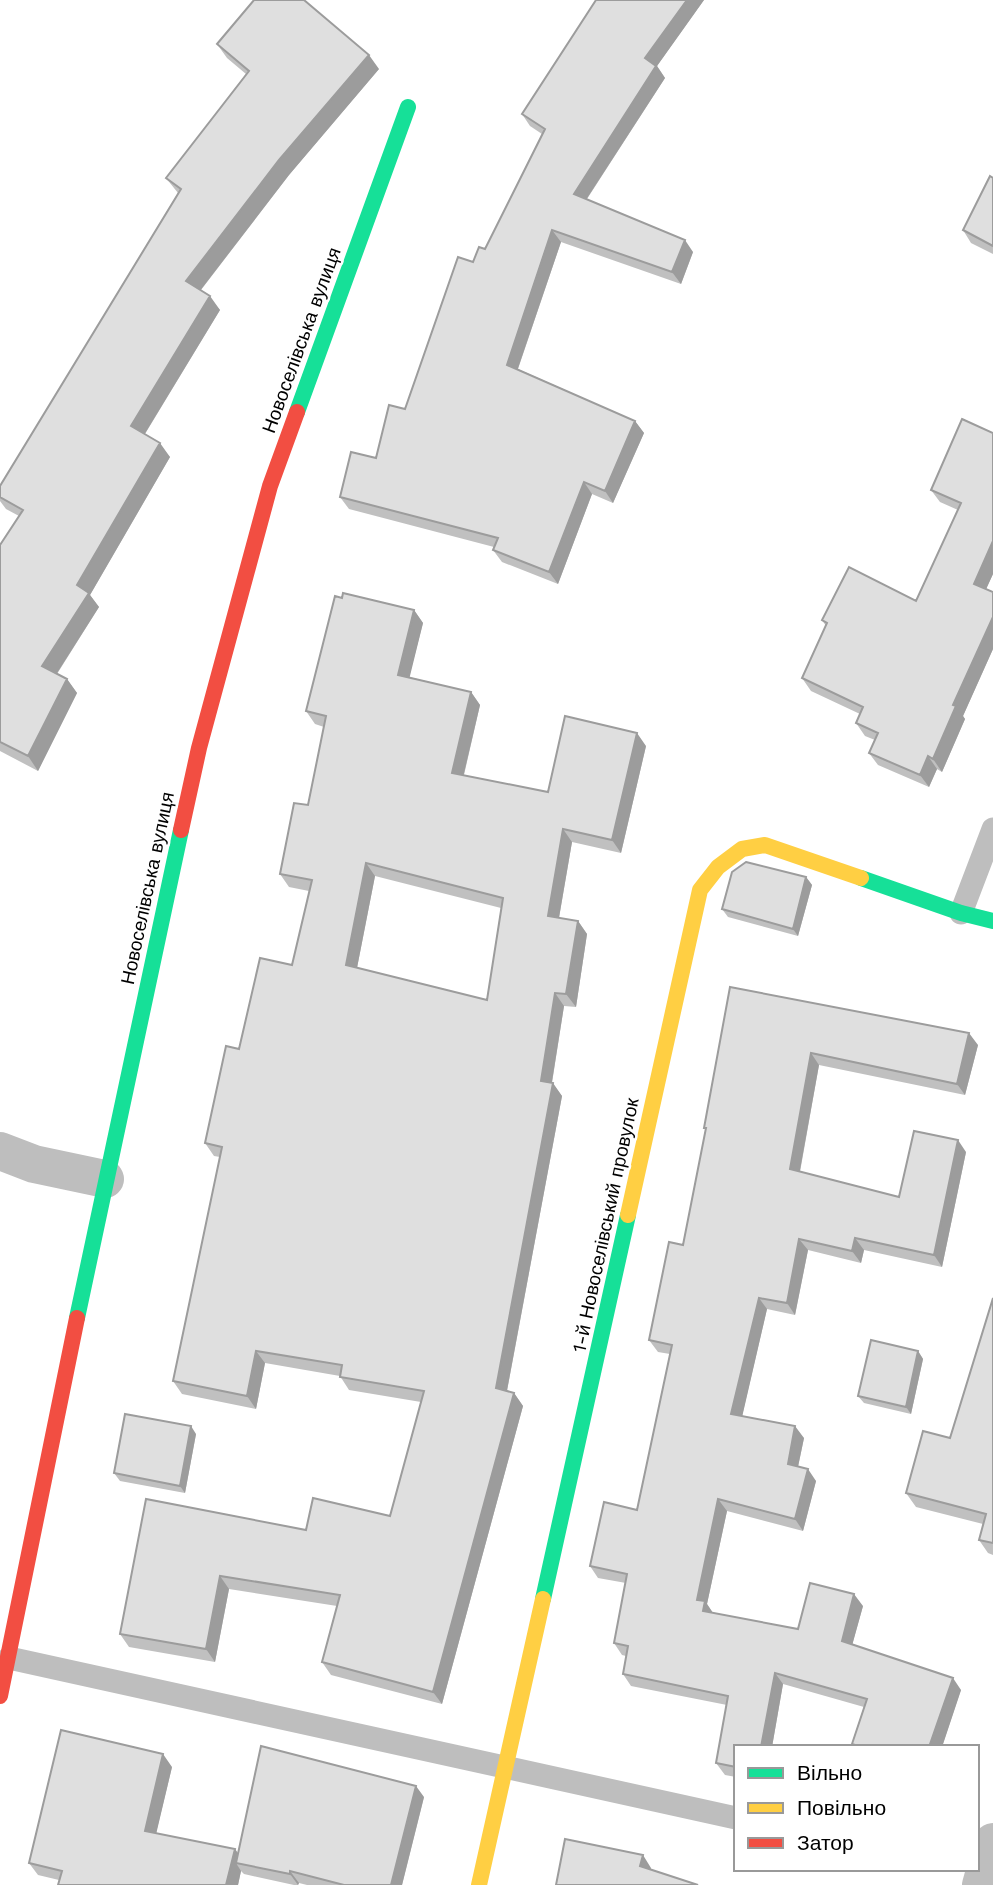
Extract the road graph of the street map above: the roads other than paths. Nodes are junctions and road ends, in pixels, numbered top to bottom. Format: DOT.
graph roads {
  1 [pos="408,107"];
  2 [pos="993,830"];
  3 [pos="961,913"];
  4 [pos="993,921"];
  5 [pos="0,1151"];
  6 [pos="105,1179"];
  7 [pos="9,1658"];
  8 [pos="0,1696"];
  9 [pos="506,1768"];
  10 [pos="734,1818"];
  11 [pos="480,1885"];
  1 -- 6 [label="street, Новоселівська вулиця"];
  2 -- 3 [label="lane"];
  3 -- 4 [label="street, 1-й Новоселівський провулок"];
  3 -- 9 [label="street, 1-й Новоселівський провулок"];
  5 -- 6 [label="street"];
  6 -- 7 [label="street, Новоселівська вулиця"];
  7 -- 8 [label="street, Новоселівська вулиця"];
  7 -- 9 [label="lane"];
  9 -- 10 [label="lane"];
  9 -- 11 [label="street, 1-й Новоселівський провулок"];
}
